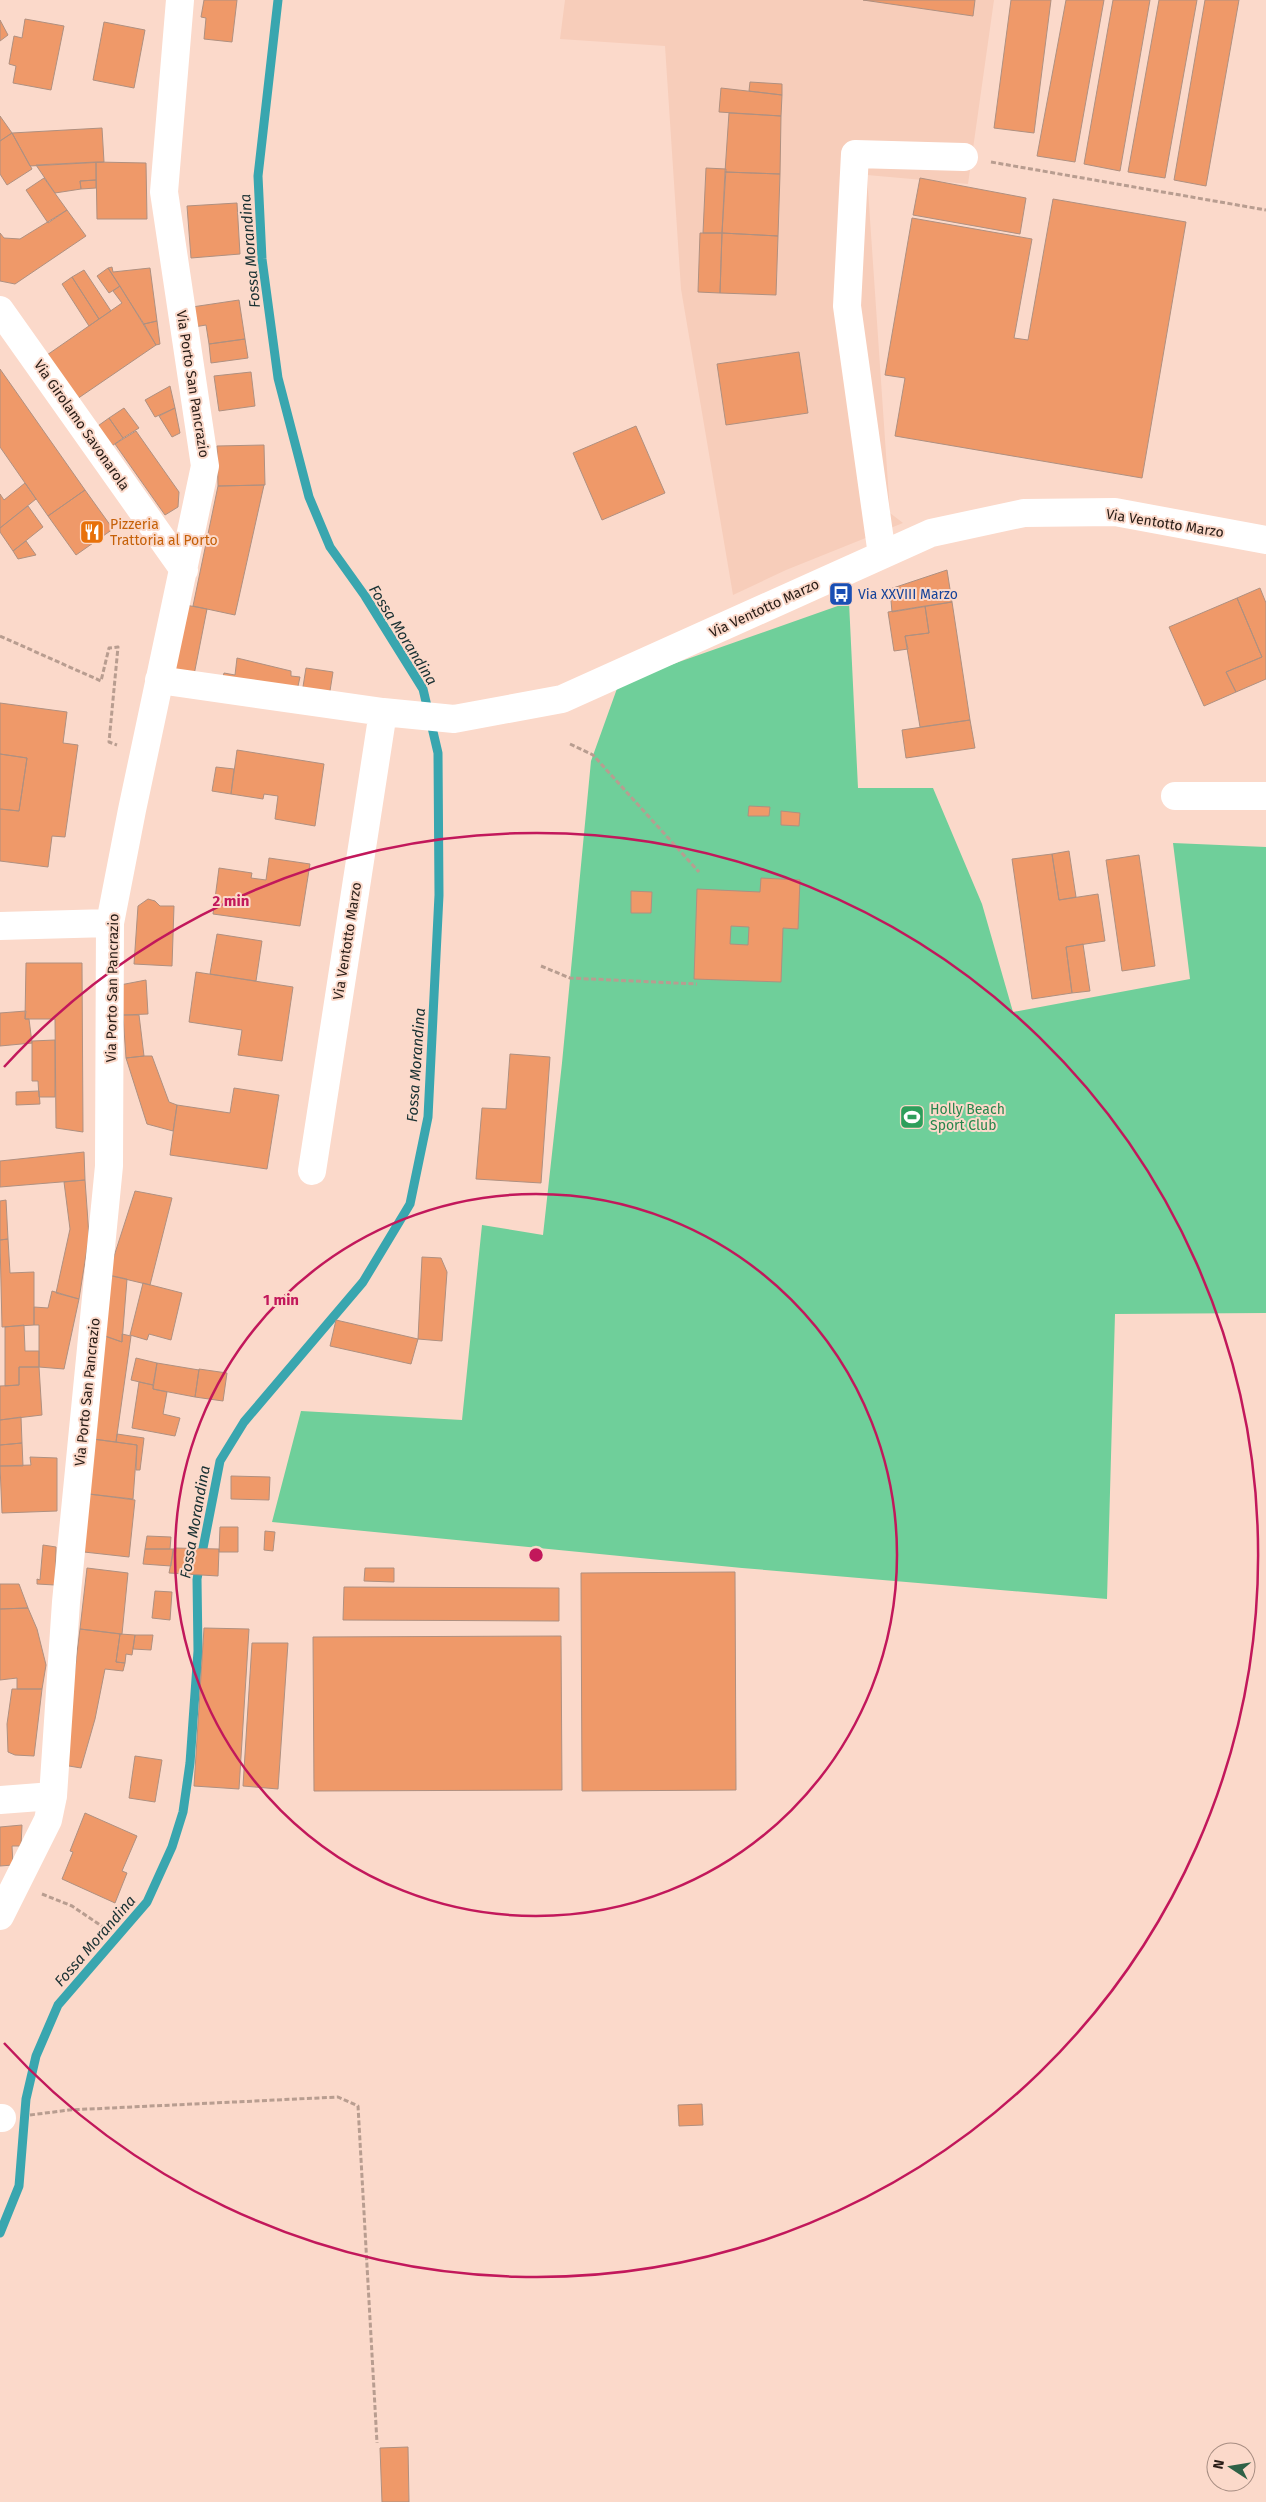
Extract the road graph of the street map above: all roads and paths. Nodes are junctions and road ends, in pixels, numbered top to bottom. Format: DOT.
graph roads {
  1 [pos="180,0"];
  2 [pos="964,157"];
  3 [pos="1266,210"];
  4 [pos="0,310"];
  5 [pos="191,536"];
  6 [pos="163,540"];
  7 [pos="1266,540"];
  8 [pos="882,555"];
  9 [pos="184,570"];
  10 [pos="0,636"];
  11 [pos="159,680"];
  12 [pos="383,712"];
  13 [pos="570,744"];
  14 [pos="144,754"];
  15 [pos="1175,796"];
  16 [pos="1266,796"];
  17 [pos="699,872"];
  18 [pos="110,923"];
  19 [pos="0,926"];
  20 [pos="541,966"];
  21 [pos="696,984"];
  22 [pos="312,1171"];
  23 [pos="52,1796"];
  24 [pos="0,1800"];
  25 [pos="34,1890"];
  26 [pos="0,1916"];
  27 [pos="103,1928"];
  28 [pos="1,2118"];
  29 [pos="377,2443"];
  1 -- 5 [label="street, Via Porto San Pancrazio"];
  2 -- 3 [label="path"];
  2 -- 8 [label="street"];
  4 -- 6 [label="street, Via Girolamo Savonarola"];
  5 -- 6 [label="street"];
  5 -- 9 [label="street, Via Porto San Pancrazio"];
  6 -- 9 [label="street, Via Girolamo Savonarola"];
  7 -- 8 [label="street, Via Ventotto Marzo"];
  8 -- 12 [label="street, Via Ventotto Marzo"];
  9 -- 11 [label="street, Via Porto San Pancrazio"];
  10 -- 14 [label="path"];
  11 -- 12 [label="street, Via Ventotto Marzo"];
  11 -- 14 [label="street, Via Porto San Pancrazio"];
  12 -- 22 [label="street, Via Ventotto Marzo"];
  13 -- 17 [label="path"];
  14 -- 18 [label="street, Via Porto San Pancrazio"];
  15 -- 16 [label="street"];
  18 -- 19 [label="street"];
  18 -- 23 [label="street, Via Porto San Pancrazio"];
  20 -- 21 [label="path"];
  23 -- 24 [label="street"];
  23 -- 26 [label="street, Via Porto San Pancrazio"];
  25 -- 27 [label="path"];
  28 -- 29 [label="path"];
}
